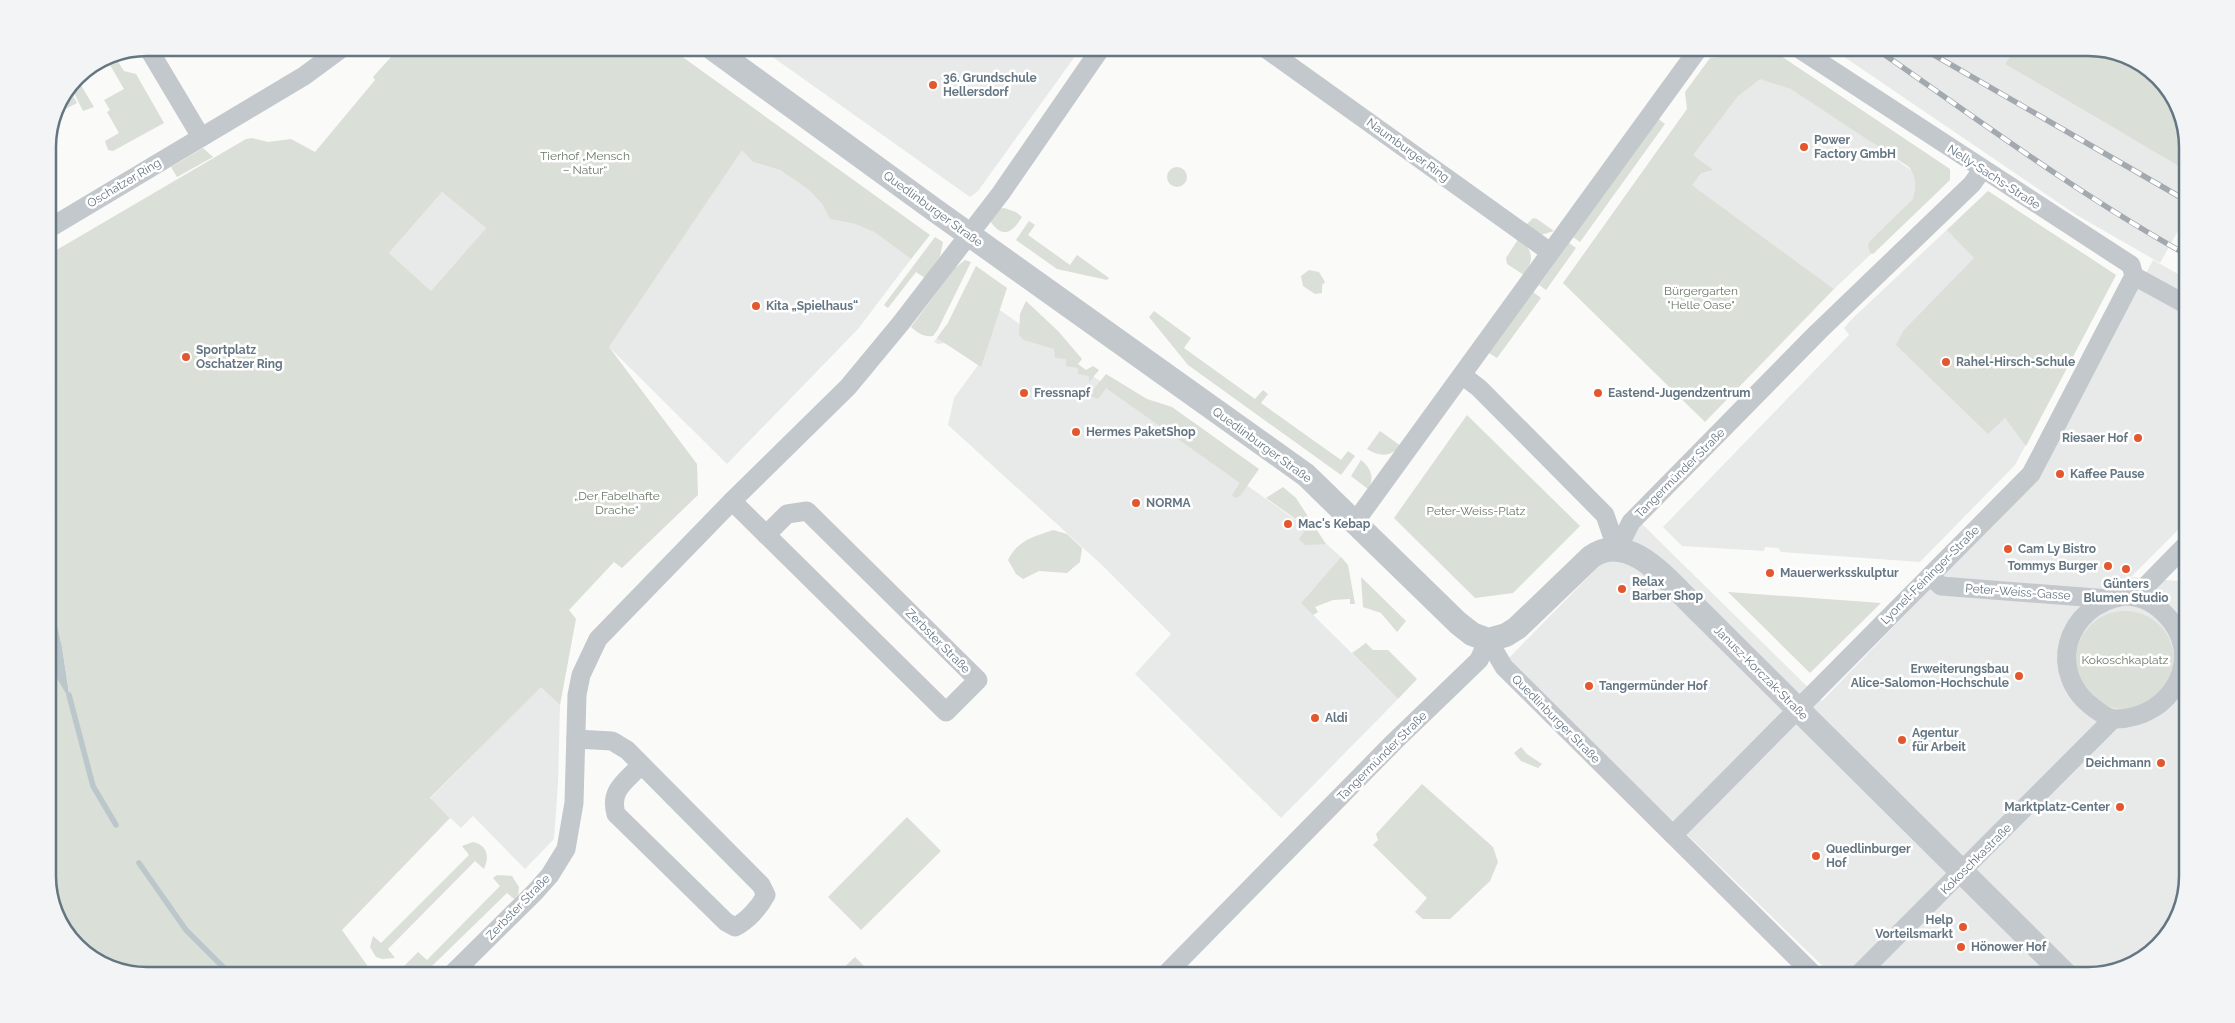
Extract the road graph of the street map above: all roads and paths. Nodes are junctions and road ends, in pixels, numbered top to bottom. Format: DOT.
graph roads {
  1 [pos="153,56"];
  2 [pos="331,56"];
  3 [pos="723,56"];
  4 [pos="1095,56"];
  5 [pos="1276,56"];
  6 [pos="1693,56"];
  7 [pos="1810,56"];
  8 [pos="201,137"];
  9 [pos="1982,170"];
  10 [pos="56,224"];
  11 [pos="969,234"];
  12 [pos="1550,252"];
  13 [pos="2134,276"];
  14 [pos="2179,300"];
  15 [pos="1462,374"];
  16 [pos="732,501"];
  17 [pos="1355,522"];
  18 [pos="766,535"];
  19 [pos="1617,550"];
  20 [pos="2179,552"];
  21 [pos="1930,576"];
  22 [pos="2136,596"];
  23 [pos="2109,599"];
  24 [pos="2179,634"];
  25 [pos="1488,640"];
  26 [pos="2179,676"];
  27 [pos="1797,709"];
  28 [pos="2113,719"];
  29 [pos="576,739"];
  30 [pos="641,765"];
  31 [pos="1673,835"];
  32 [pos="1962,872"];
  33 [pos="460,967"];
  34 [pos="1174,967"];
  35 [pos="1805,967"];
  36 [pos="1867,967"];
  37 [pos="2057,967"];
  1 -- 8 [label="street"];
  2 -- 8 [label="street, Oschatzer Ring"];
  3 -- 11 [label="street, Quedlinburger Straße"];
  4 -- 11 [label="street"];
  5 -- 12 [label="street, Naumburger Ring"];
  6 -- 12 [label="street"];
  7 -- 9 [label="street, Nelly-Sachs-Straße"];
  8 -- 10 [label="street, Oschatzer Ring"];
  9 -- 13 [label="street, Nelly-Sachs-Straße"];
  9 -- 19 [label="street, Tangermünder Straße"];
  11 -- 16 [label="street, Zerbster Straße"];
  11 -- 17 [label="street, Quedlinburger Straße"];
  12 -- 15 [label="street"];
  13 -- 14 [label="street, Nelly-Sachs-Straße"];
  13 -- 21 [label="street, Lyonel-Feininger-Straße"];
  15 -- 17 [label="street"];
  15 -- 19 [label="street"];
  16 -- 18 [label="street, Zerbster Straße"];
  16 -- 29 [label="street, Zerbster Straße"];
  17 -- 25 [label="street, Quedlinburger Straße"];
  18 -- 18 [label="street, Zerbster Straße"];
  19 -- 25 [label="street"];
  19 -- 27 [label="street, Janusz-Korczak-Straße"];
  20 -- 22 [label="street"];
  21 -- 23 [label="street, Peter-Weiss-Gasse"];
  21 -- 27 [label="street, Lyonel-Feininger-Straße"];
  22 -- 23 [label="street"];
  22 -- 24 [label="street"];
  23 -- 28 [label="street"];
  25 -- 31 [label="street, Quedlinburger Straße"];
  25 -- 34 [label="street, Tangermünder Straße"];
  26 -- 28 [label="street"];
  27 -- 31 [label="street, Lyonel-Feininger-Straße"];
  27 -- 32 [label="street, Janusz-Korczak-Straße"];
  28 -- 32 [label="street, Kokoschkastraße"];
  29 -- 30 [label="street"];
  29 -- 33 [label="street, Zerbster Straße"];
  30 -- 30 [label="street"];
  31 -- 35 [label="street, Quedlinburger Straße"];
  32 -- 36 [label="street, Kokoschkastraße"];
  32 -- 37 [label="street, Janusz-Korczak-Straße"];
}
